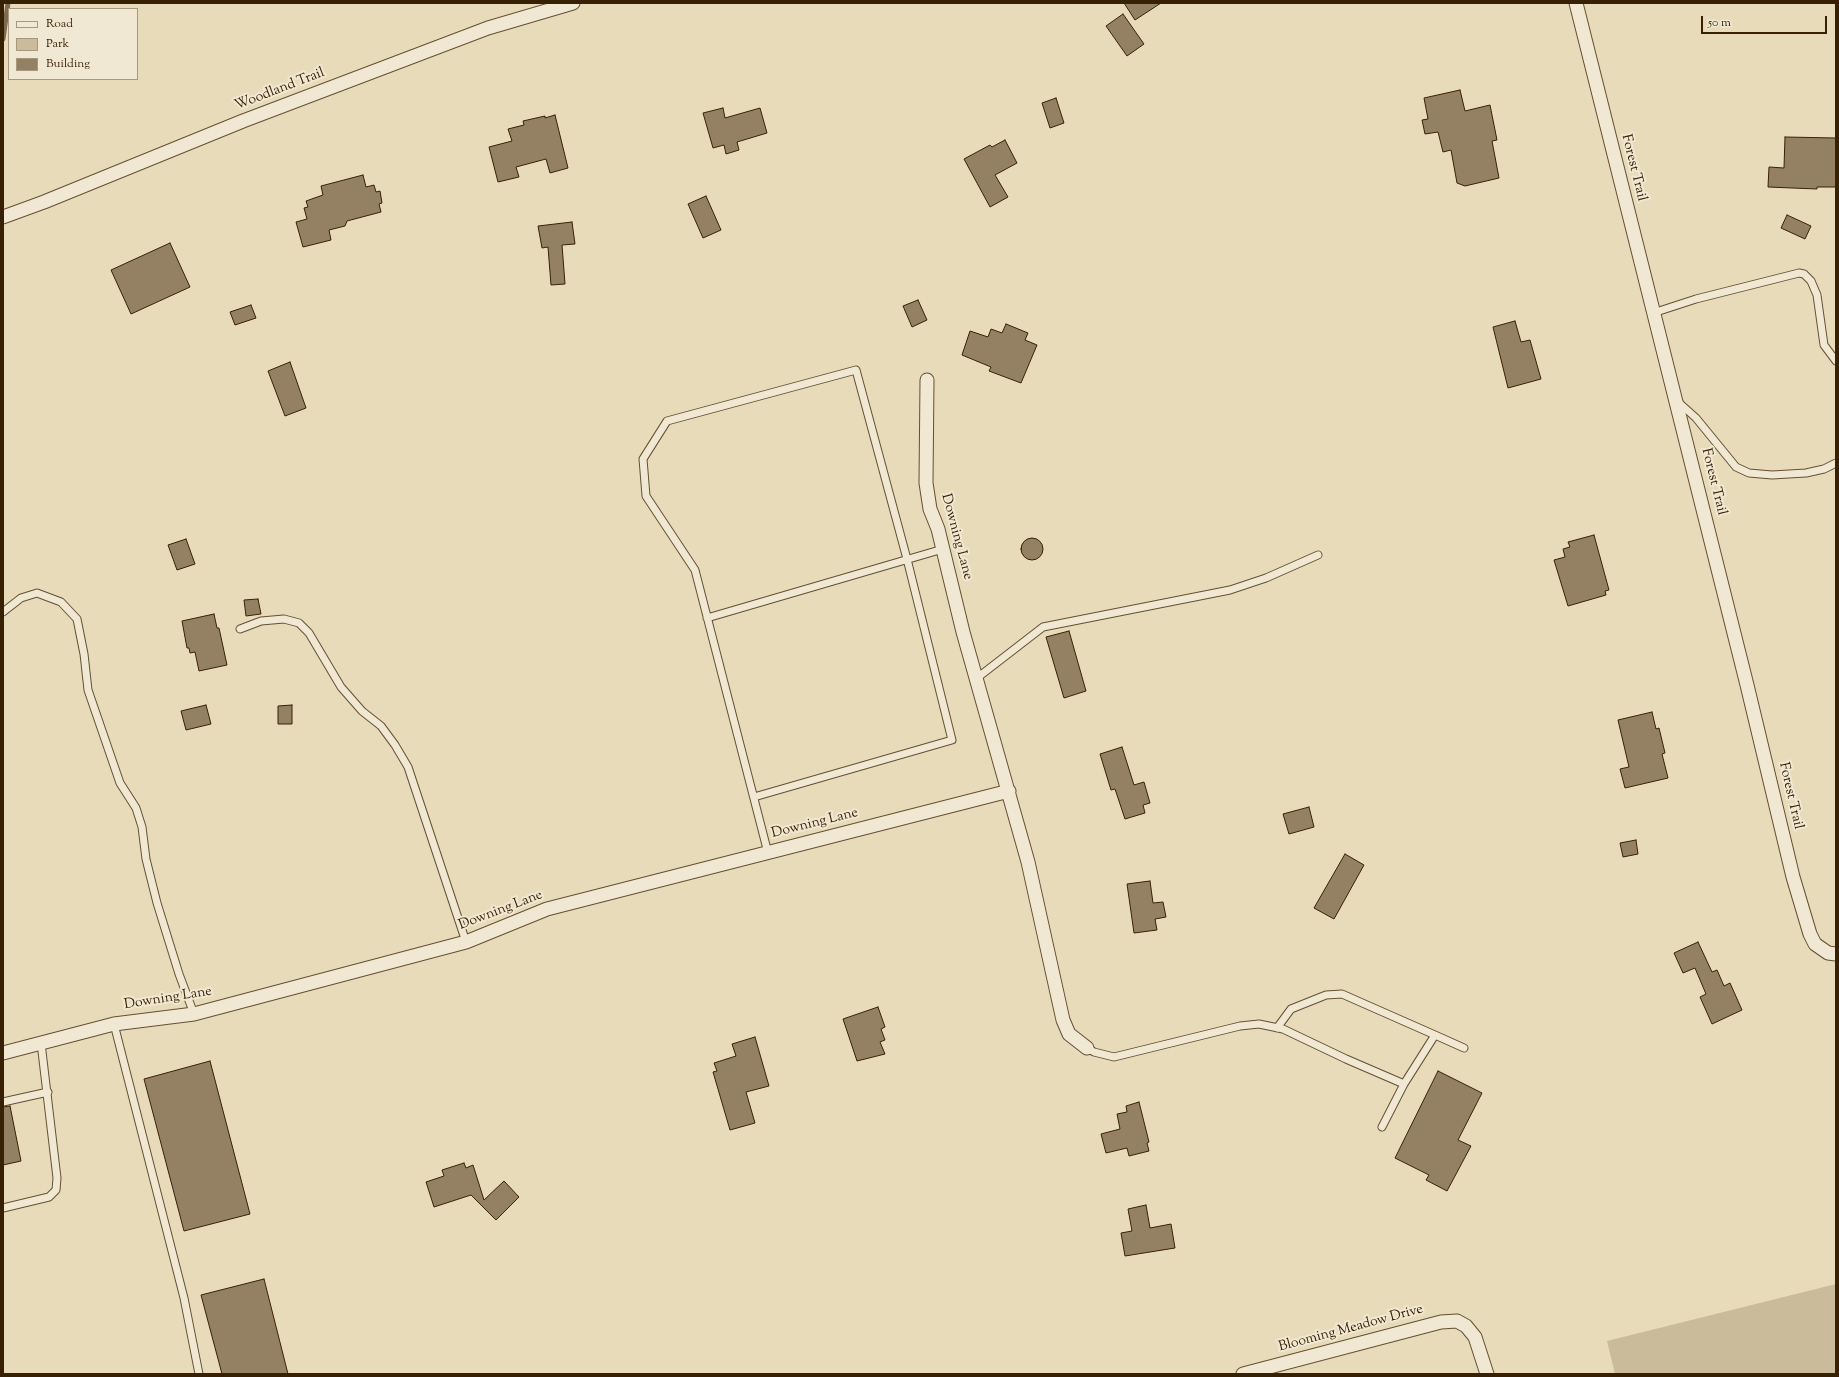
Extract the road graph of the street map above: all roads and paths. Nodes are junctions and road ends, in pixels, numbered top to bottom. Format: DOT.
graph roads {
  1 [pos="573,3"];
  2 [pos="1576,3"];
  3 [pos="3,217"];
  4 [pos="1653,313"];
  5 [pos="1836,361"];
  6 [pos="927,380"];
  7 [pos="1676,400"];
  8 [pos="1836,463"];
  9 [pos="943,549"];
  10 [pos="1318,555"];
  11 [pos="907,559"];
  12 [pos="3,612"];
  13 [pos="708,618"];
  14 [pos="240,629"];
  15 [pos="977,678"];
  16 [pos="1009,791"];
  17 [pos="754,798"];
  18 [pos="768,853"];
  19 [pos="466,942"];
  20 [pos="1836,954"];
  21 [pos="194,1014"];
  22 [pos="114,1024"];
  23 [pos="1277,1028"];
  24 [pos="1435,1035"];
  25 [pos="41,1043"];
  26 [pos="1087,1048"];
  27 [pos="1464,1048"];
  28 [pos="3,1053"];
  29 [pos="1404,1084"];
  30 [pos="48,1092"];
  31 [pos="3,1102"];
  32 [pos="1382,1128"];
  33 [pos="3,1208"];
  34 [pos="1248,1373"];
  35 [pos="199,1374"];
  36 [pos="1487,1374"];
  1 -- 3 [label="street, Woodland Trail"];
  2 -- 4 [label="street, Forest Trail"];
  4 -- 5 [label="lane"];
  4 -- 7 [label="street, Forest Trail"];
  6 -- 9 [label="street, Downing Lane"];
  7 -- 8 [label="lane"];
  7 -- 20 [label="street, Forest Trail"];
  9 -- 11 [label="lane"];
  9 -- 15 [label="street, Downing Lane"];
  10 -- 15 [label="lane"];
  11 -- 13 [label="lane"];
  11 -- 13 [label="lane"];
  11 -- 17 [label="lane"];
  12 -- 21 [label="lane"];
  13 -- 17 [label="lane"];
  14 -- 19 [label="lane"];
  15 -- 16 [label="street, Downing Lane"];
  16 -- 18 [label="street, Downing Lane"];
  16 -- 26 [label="street, Downing Lane"];
  17 -- 18 [label="lane"];
  18 -- 19 [label="street, Downing Lane"];
  19 -- 21 [label="street, Downing Lane"];
  21 -- 22 [label="street, Downing Lane"];
  22 -- 25 [label="street, Downing Lane"];
  22 -- 35 [label="lane"];
  23 -- 24 [label="lane"];
  23 -- 26 [label="lane"];
  23 -- 29 [label="lane"];
  24 -- 27 [label="lane"];
  24 -- 29 [label="lane"];
  25 -- 28 [label="street, Downing Lane"];
  25 -- 30 [label="lane"];
  29 -- 32 [label="lane"];
  30 -- 31 [label="lane"];
  30 -- 33 [label="lane"];
  34 -- 36 [label="street, Blooming Meadow Drive"];
}
